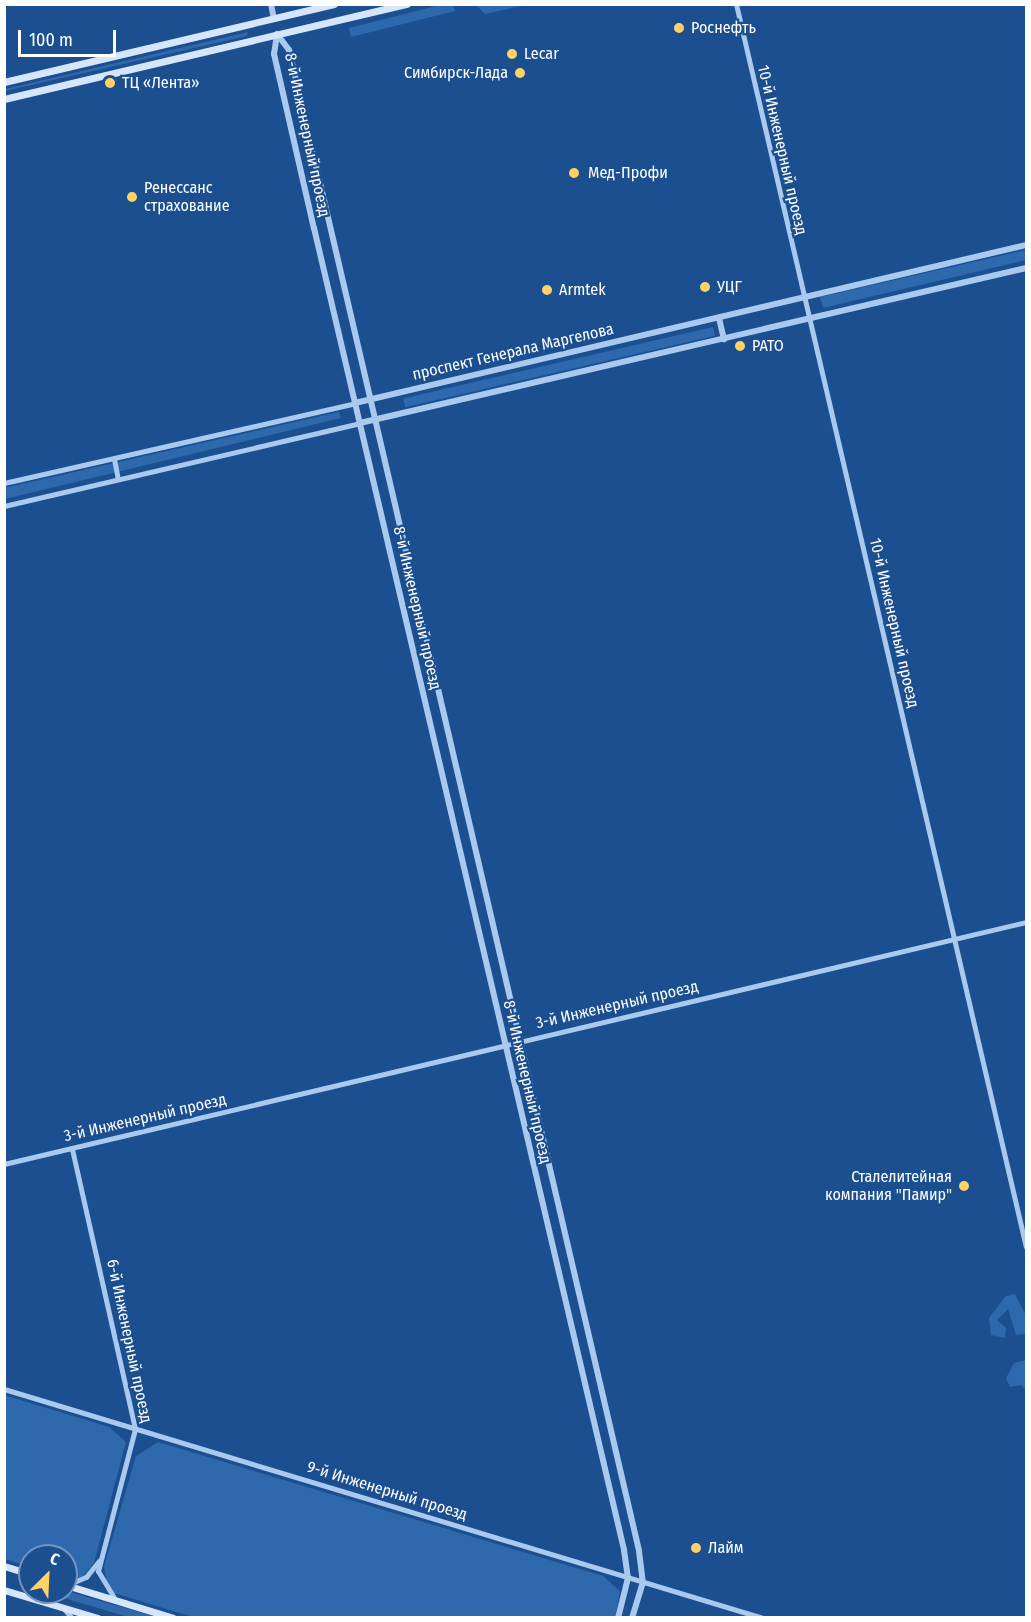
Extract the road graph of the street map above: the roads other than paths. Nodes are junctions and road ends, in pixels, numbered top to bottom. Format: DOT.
graph roads {
  1 [pos="271,4"];
  2 [pos="334,4"];
  3 [pos="407,4"];
  4 [pos="736,4"];
  5 [pos="274,19"];
  6 [pos="277,34"];
  7 [pos="4,82"];
  8 [pos="4,99"];
  9 [pos="1026,245"];
  10 [pos="1026,268"];
  11 [pos="802,299"];
  12 [pos="719,318"];
  13 [pos="808,320"];
  14 [pos="724,339"];
  15 [pos="358,349"];
  16 [pos="343,352"];
  17 [pos="370,399"];
  18 [pos="355,403"];
  19 [pos="374,420"];
  20 [pos="360,423"];
  21 [pos="111,459"];
  22 [pos="118,478"];
  23 [pos="4,483"];
  24 [pos="4,506"];
  25 [pos="1026,922"];
  26 [pos="492,929"];
  27 [pos="478,932"];
  28 [pos="954,939"];
  29 [pos="518,1042"];
  30 [pos="504,1045"];
  31 [pos="72,1149"];
  32 [pos="4,1164"];
  33 [pos="1026,1247"];
  34 [pos="4,1389"];
  35 [pos="135,1429"];
  36 [pos="101,1557"];
  37 [pos="628,1578"];
  38 [pos="78,1580"];
  39 [pos="643,1582"];
  40 [pos="78,1589"];
  41 [pos="4,1590"];
  42 [pos="117,1601"];
  43 [pos="62,1607"];
  44 [pos="72,1617"];
  45 [pos="98,1617"];
  46 [pos="173,1617"];
  47 [pos="618,1617"];
  48 [pos="632,1617"];
  49 [pos="763,1617"];
  1 -- 5 [label="street"];
  2 -- 5 [label="main road"];
  3 -- 6 [label="main road"];
  4 -- 11 [label="street, 10-й Инженерный проезд"];
  5 -- 6 [label="main road"];
  5 -- 7 [label="main road"];
  6 -- 8 [label="main road"];
  6 -- 15 [label="street, 8-й Инженерный проезд"];
  6 -- 16 [label="street, 8-й Инженерный проезд"];
  9 -- 11 [label="street, проспект Генерала Маргелова"];
  10 -- 13 [label="street"];
  11 -- 12 [label="street, проспект Генерала Маргелова"];
  11 -- 13 [label="street, 10-й Инженерный проезд"];
  12 -- 14 [label="street"];
  12 -- 17 [label="street, проспект Генерала Маргелова"];
  13 -- 14 [label="street"];
  13 -- 28 [label="street, 10-й Инженерный проезд"];
  14 -- 19 [label="street"];
  15 -- 16 [label="street"];
  15 -- 17 [label="street, 8-й Инженерный проезд"];
  16 -- 18 [label="street, 8-й Инженерный проезд"];
  17 -- 18 [label="street, проспект Генерала Маргелова"];
  17 -- 19 [label="street, 8-й Инженерный проезд"];
  18 -- 20 [label="street, 8-й Инженерный проезд"];
  18 -- 21 [label="street, проспект Генерала Маргелова"];
  19 -- 20 [label="street"];
  19 -- 26 [label="street, 8-й Инженерный проезд"];
  20 -- 22 [label="street"];
  20 -- 27 [label="street, 8-й Инженерный проезд"];
  21 -- 22 [label="street"];
  21 -- 23 [label="street, проспект Генерала Маргелова"];
  22 -- 24 [label="street"];
  25 -- 28 [label="street, 3-й Инженерный проезд"];
  26 -- 27 [label="street"];
  26 -- 29 [label="street, 8-й Инженерный проезд"];
  27 -- 30 [label="street, 8-й Инженерный проезд"];
  28 -- 29 [label="street, 3-й Инженерный проезд"];
  28 -- 33 [label="street, 10-й Инженерный проезд"];
  29 -- 30 [label="street, 3-й Инженерный проезд"];
  29 -- 39 [label="street, 8-й Инженерный проезд"];
  30 -- 31 [label="street, 3-й Инженерный проезд"];
  30 -- 37 [label="street, 8-й Инженерный проезд"];
  31 -- 32 [label="street, 3-й Инженерный проезд"];
  31 -- 35 [label="street, 6-й Инженерный проезд"];
  34 -- 35 [label="street, 9-й Инженерный проезд"];
  35 -- 36 [label="street, 6-й Инженерный проезд"];
  35 -- 37 [label="street, 9-й Инженерный проезд"];
  36 -- 38 [label="street"];
  36 -- 42 [label="street, 6-й Инженерный проезд"];
  37 -- 39 [label="street, 9-й Инженерный проезд"];
  37 -- 47 [label="street, 8-й Инженерный проезд"];
  39 -- 48 [label="street"];
  39 -- 49 [label="street, 9-й Инженерный проезд"];
  40 -- 42 [label="main road"];
  41 -- 43 [label="main road"];
  42 -- 46 [label="main road"];
  43 -- 44 [label="street"];
  43 -- 45 [label="main road"];
}
